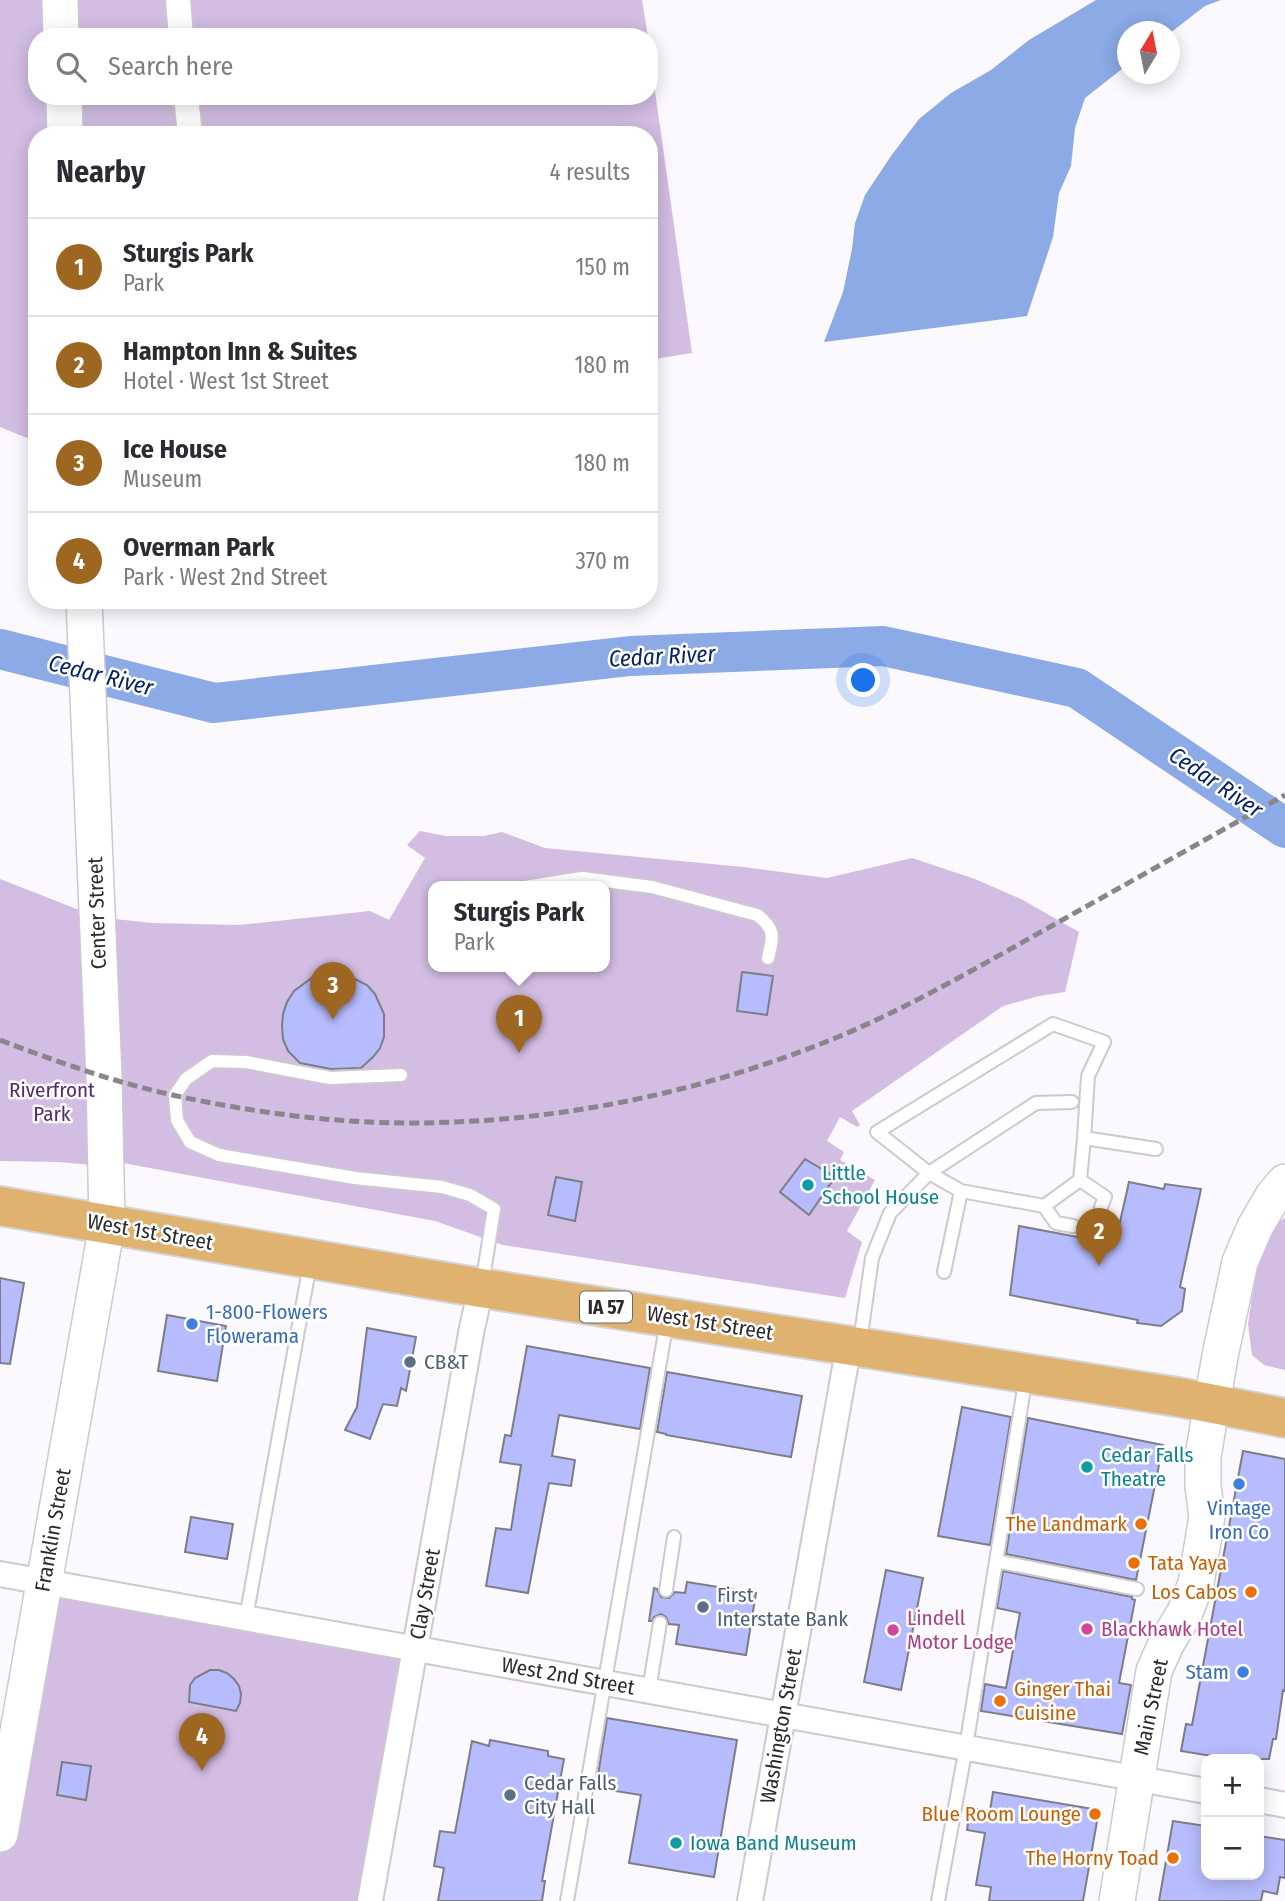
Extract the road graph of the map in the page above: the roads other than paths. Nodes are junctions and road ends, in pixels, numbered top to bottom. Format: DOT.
graph roads {
  1 [pos="60,0"];
  2 [pos="178,0"];
  3 [pos="61,28"];
  4 [pos="180,28"];
  5 [pos="64,105"];
  6 [pos="187,105"];
  7 [pos="65,126"];
  8 [pos="189,126"];
  9 [pos="84,609"];
  10 [pos="563,881"];
  11 [pos="605,881"];
  12 [pos="610,882"];
  13 [pos="768,958"];
  14 [pos="401,1074"];
  15 [pos="1072,1102"];
  16 [pos="1084,1138"];
  17 [pos="1156,1149"];
  18 [pos="929,1173"];
  19 [pos="1080,1180"];
  20 [pos="1279,1189"];
  21 [pos="961,1191"];
  22 [pos="0,1206"];
  23 [pos="1044,1206"];
  24 [pos="1101,1207"];
  25 [pos="107,1225"];
  26 [pos="1073,1226"];
  27 [pos="311,1260"];
  28 [pos="944,1272"];
  29 [pos="481,1288"];
  30 [pos="667,1317"];
  31 [pos="854,1345"];
  32 [pos="1026,1373"];
  33 [pos="1213,1402"];
  34 [pos="1285,1418"];
  35 [pos="674,1537"];
  36 [pos="996,1561"];
  37 [pos="0,1574"];
  38 [pos="44,1582"];
  39 [pos="1137,1589"];
  40 [pos="666,1590"];
  41 [pos="246,1618"];
  42 [pos="660,1623"];
  43 [pos="415,1648"];
  44 [pos="605,1682"];
  45 [pos="649,1690"];
  46 [pos="783,1714"];
  47 [pos="966,1748"];
  48 [pos="1136,1778"];
  49 [pos="1201,1790"];
  50 [pos="1264,1801"];
  51 [pos="1285,1804"];
  52 [pos="0,1834"];
  53 [pos="370,1901"];
  54 [pos="567,1901"];
  55 [pos="750,1901"];
  56 [pos="938,1901"];
  57 [pos="1116,1901"];
  1 -- 3 [label="main road"];
  2 -- 4 [label="street"];
  5 -- 7 [label="main road"];
  6 -- 8 [label="street"];
  9 -- 25 [label="main road, Center Street"];
  10 -- 11 [label="lane"];
  12 -- 13 [label="lane"];
  14 -- 29 [label="lane"];
  15 -- 18 [label="lane"];
  16 -- 17 [label="lane"];
  16 -- 18 [label="lane"];
  16 -- 19 [label="lane"];
  18 -- 21 [label="lane"];
  18 -- 31 [label="lane"];
  19 -- 23 [label="lane"];
  19 -- 24 [label="lane"];
  20 -- 33 [label="main road, Main Street"];
  21 -- 23 [label="lane"];
  21 -- 28 [label="lane"];
  22 -- 25 [label="main road, West 1st Street / IA 57"];
  23 -- 26 [label="lane"];
  25 -- 27 [label="main road, West 1st Street / IA 57"];
  25 -- 38 [label="main road, Franklin Street"];
  27 -- 29 [label="main road, West 1st Street / IA 57"];
  27 -- 41 [label="lane"];
  29 -- 30 [label="main road, West 1st Street / IA 57"];
  29 -- 43 [label="street, Clay Street"];
  30 -- 31 [label="main road, West 1st Street / IA 57"];
  30 -- 44 [label="lane"];
  31 -- 32 [label="main road, West 1st Street / IA 57"];
  31 -- 46 [label="street, Washington Street"];
  32 -- 33 [label="main road, West 1st Street / IA 57"];
  32 -- 36 [label="lane"];
  33 -- 34 [label="main road, West 1st Street"];
  33 -- 48 [label="main road, Main Street"];
  35 -- 40 [label="lane"];
  36 -- 39 [label="lane"];
  36 -- 47 [label="lane"];
  37 -- 38 [label="street, West 2nd Street"];
  38 -- 41 [label="street, West 2nd Street"];
  38 -- 52 [label="main road, Franklin Street"];
  41 -- 43 [label="street, West 2nd Street"];
  42 -- 45 [label="lane"];
  43 -- 44 [label="street, West 2nd Street"];
  43 -- 53 [label="street, Clay Street"];
  44 -- 45 [label="street, West 2nd Street"];
  44 -- 54 [label="lane"];
  45 -- 46 [label="street, West 2nd Street"];
  46 -- 47 [label="street, West 2nd Street"];
  46 -- 55 [label="street, Washington Street"];
  47 -- 48 [label="street, West 2nd Street"];
  47 -- 56 [label="lane"];
  48 -- 49 [label="street, West 2nd Street"];
  48 -- 57 [label="main road, Main Street"];
  50 -- 51 [label="street"];
}
